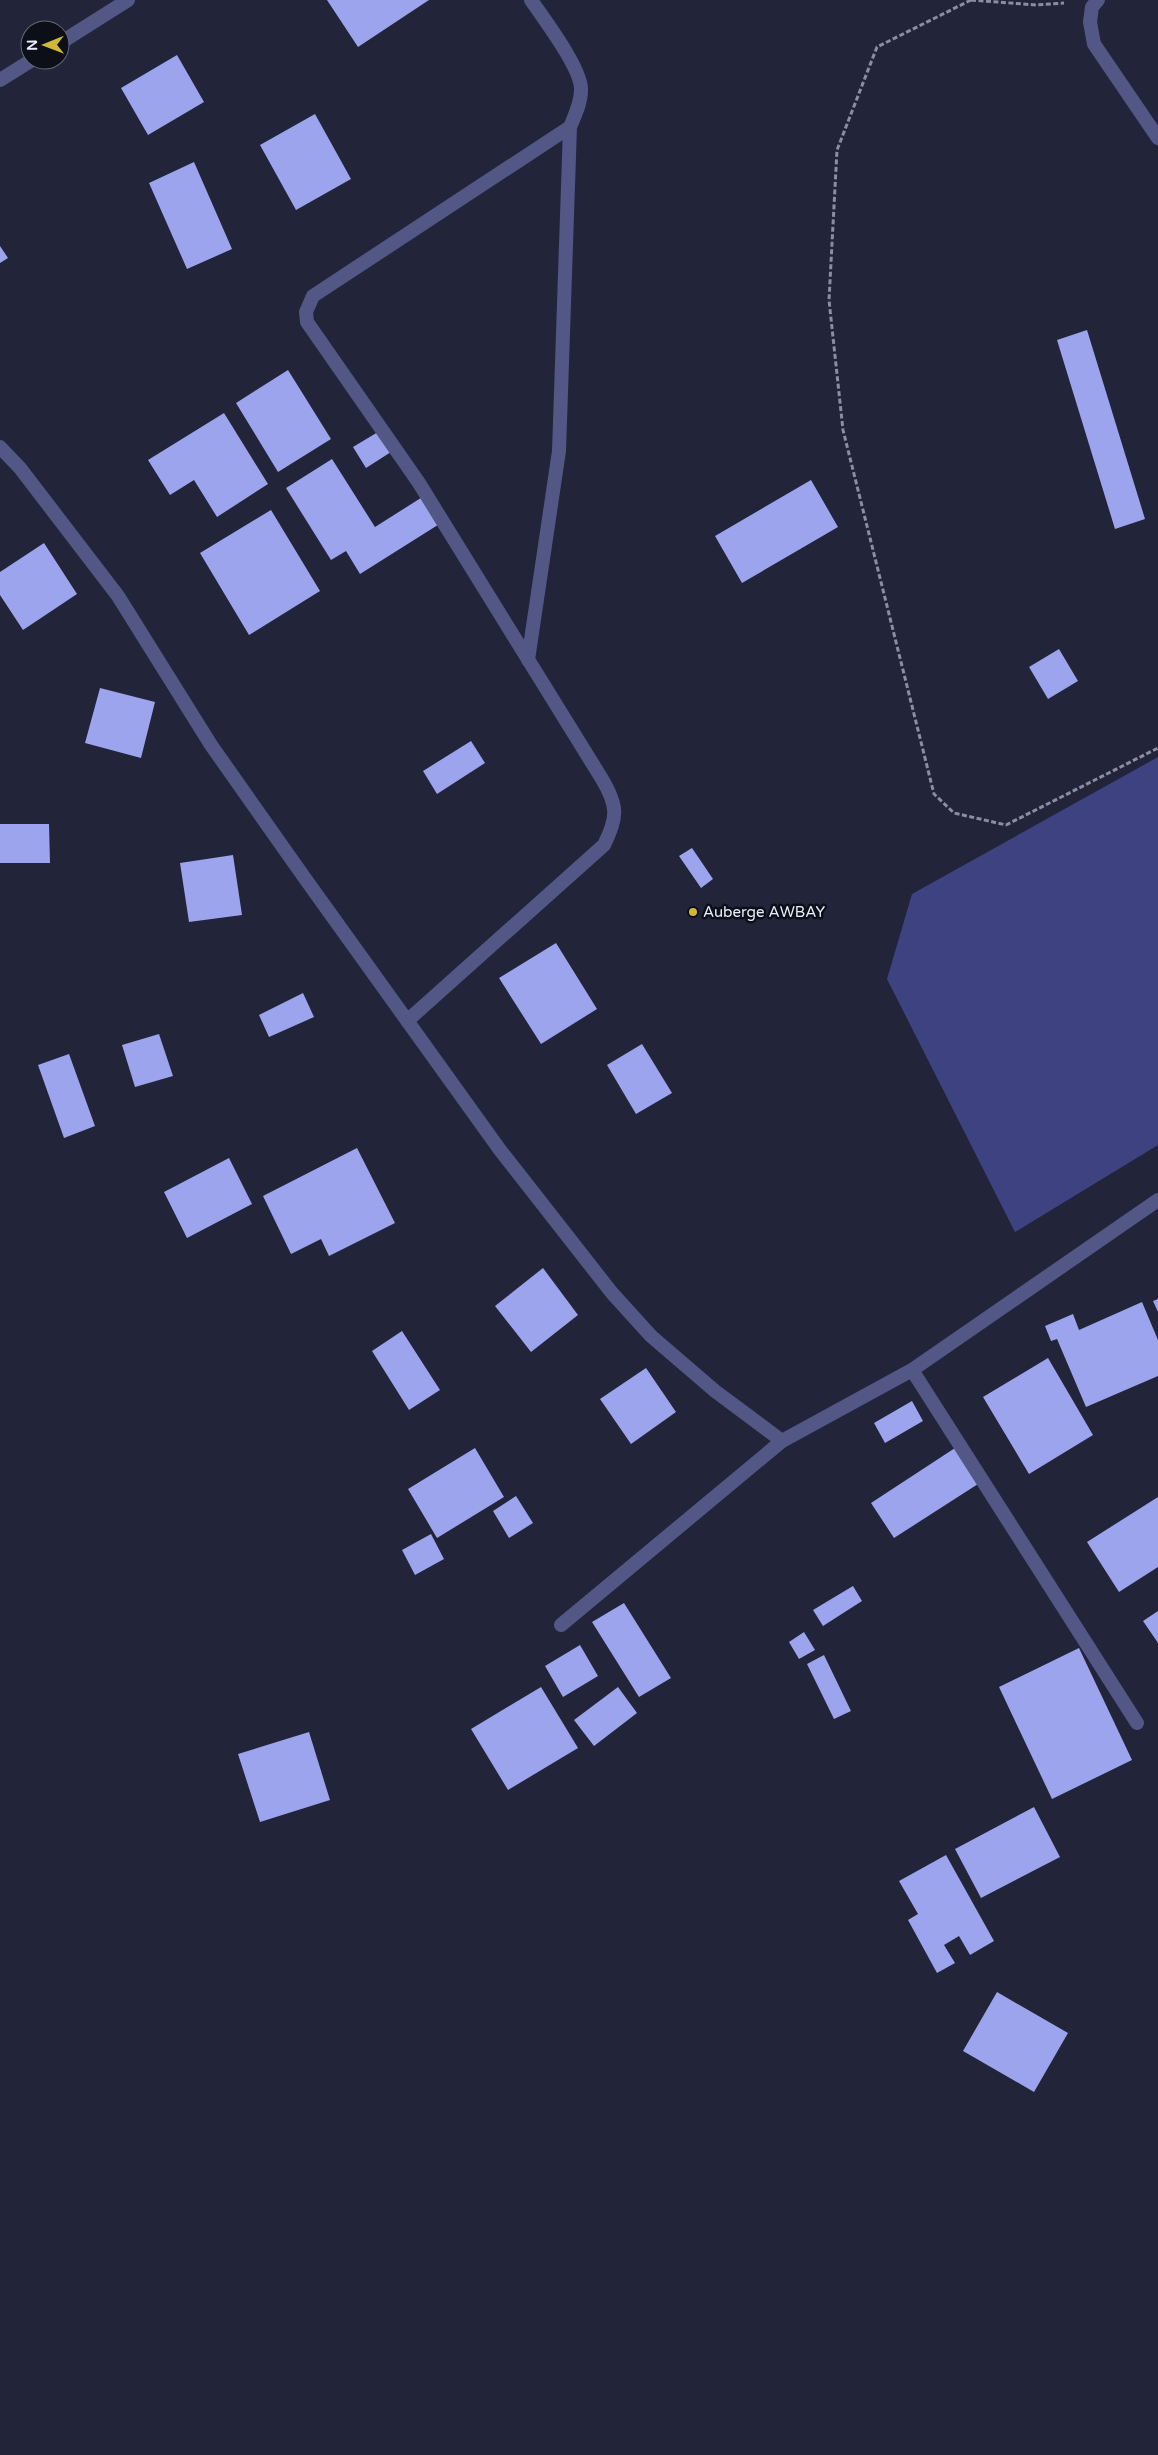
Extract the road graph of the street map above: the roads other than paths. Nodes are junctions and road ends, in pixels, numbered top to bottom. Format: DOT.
graph roads {
  1 [pos="128,0"];
  2 [pos="531,0"];
  3 [pos="1095,4"];
  4 [pos="70,36"];
  5 [pos="20,68"];
  6 [pos="0,80"];
  7 [pos="570,127"];
  8 [pos="1158,138"];
  9 [pos="0,447"];
  10 [pos="528,660"];
  11 [pos="407,1021"];
  12 [pos="1158,1200"];
  13 [pos="912,1370"];
  14 [pos="782,1441"];
  15 [pos="561,1625"];
  16 [pos="1137,1723"];
  1 -- 4 [label="street"];
  2 -- 7 [label="street"];
  3 -- 8 [label="street"];
  5 -- 6 [label="street"];
  7 -- 10 [label="street"];
  7 -- 10 [label="street"];
  9 -- 11 [label="street"];
  10 -- 11 [label="street"];
  11 -- 14 [label="street"];
  12 -- 13 [label="street"];
  13 -- 14 [label="street"];
  13 -- 16 [label="street"];
  14 -- 15 [label="street"];
}
